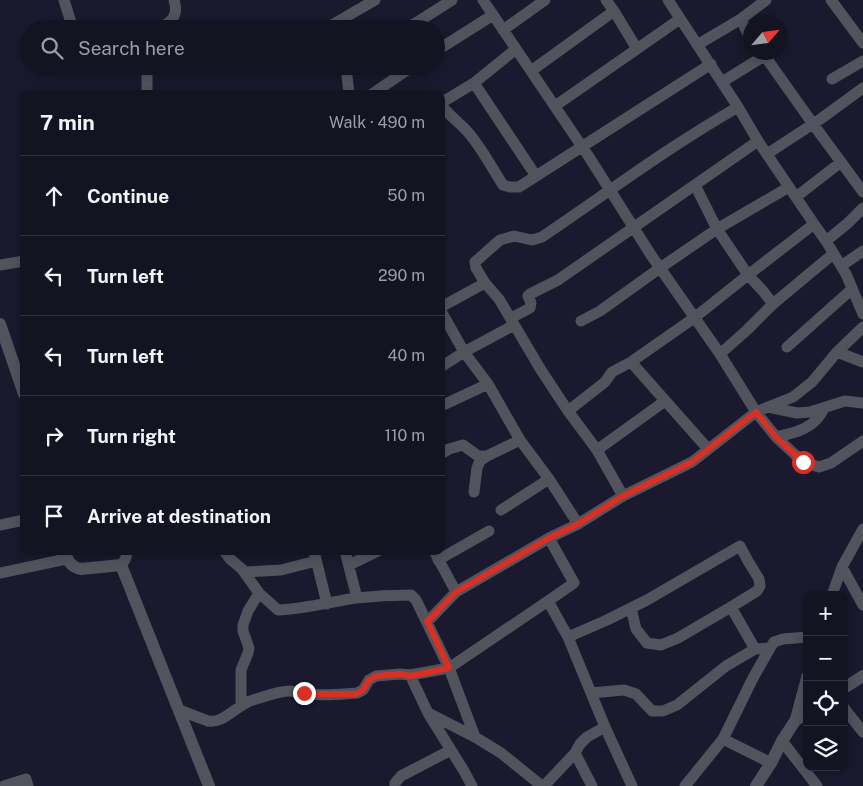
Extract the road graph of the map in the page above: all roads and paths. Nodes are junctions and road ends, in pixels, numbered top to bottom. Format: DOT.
graph roads {
  1 [pos="64,0"];
  2 [pos="174,0"];
  3 [pos="375,0"];
  4 [pos="452,0"];
  5 [pos="483,0"];
  6 [pos="545,0"];
  7 [pos="606,0"];
  8 [pos="668,0"];
  9 [pos="766,0"];
  10 [pos="831,0"];
  11 [pos="614,11"];
  12 [pos="494,15"];
  13 [pos="680,19"];
  14 [pos="741,19"];
  15 [pos="70,20"];
  16 [pos="172,20"];
  17 [pos="342,20"];
  18 [pos="421,20"];
  19 [pos="743,23"];
  20 [pos="504,30"];
  21 [pos="863,43"];
  22 [pos="445,45"];
  23 [pos="697,45"];
  24 [pos="516,49"];
  25 [pos="637,49"];
  26 [pos="754,60"];
  27 [pos="767,60"];
  28 [pos="863,61"];
  29 [pos="711,64"];
  30 [pos="531,71"];
  31 [pos="147,75"];
  32 [pos="347,75"];
  33 [pos="400,75"];
  34 [pos="832,79"];
  35 [pos="722,82"];
  36 [pos="474,83"];
  37 [pos="863,88"];
  38 [pos="147,90"];
  39 [pos="349,90"];
  40 [pos="378,90"];
  41 [pos="445,101"];
  42 [pos="554,106"];
  43 [pos="738,107"];
  44 [pos="445,110"];
  45 [pos="813,124"];
  46 [pos="758,141"];
  47 [pos="581,146"];
  48 [pos="767,154"];
  49 [pos="841,162"];
  50 [pos="536,176"];
  51 [pos="695,185"];
  52 [pos="789,187"];
  53 [pos="610,191"];
  54 [pos="863,192"];
  55 [pos="796,197"];
  56 [pos="863,208"];
  57 [pos="814,224"];
  58 [pos="633,228"];
  59 [pos="717,229"];
  60 [pos="826,240"];
  61 [pos="863,251"];
  62 [pos="833,254"];
  63 [pos="20,262"];
  64 [pos="0,265"];
  65 [pos="841,266"];
  66 [pos="660,268"];
  67 [pos="748,275"];
  68 [pos="485,283"];
  69 [pos="852,289"];
  70 [pos="773,304"];
  71 [pos="445,305"];
  72 [pos="863,314"];
  73 [pos="445,318"];
  74 [pos="694,318"];
  75 [pos="581,321"];
  76 [pos="512,322"];
  77 [pos="863,327"];
  78 [pos="1,330"];
  79 [pos="787,346"];
  80 [pos="464,352"];
  81 [pos="837,352"];
  82 [pos="720,354"];
  83 [pos="631,362"];
  84 [pos="863,362"];
  85 [pos="445,364"];
  86 [pos="20,383"];
  87 [pos="488,384"];
  88 [pos="665,400"];
  89 [pos="863,403"];
  90 [pos="445,404"];
  91 [pos="768,407"];
  92 [pos="824,408"];
  93 [pos="568,411"];
  94 [pos="756,412"];
  95 [pos="776,437"];
  96 [pos="520,440"];
  97 [pos="863,441"];
  98 [pos="597,450"];
  99 [pos="708,450"];
  100 [pos="445,452"];
  101 [pos="486,456"];
  102 [pos="549,479"];
  103 [pos="474,492"];
  104 [pos="623,496"];
  105 [pos="501,510"];
  106 [pos="20,521"];
  107 [pos="578,524"];
  108 [pos="0,525"];
  109 [pos="863,530"];
  110 [pos="489,531"];
  111 [pos="549,538"];
  112 [pos="445,552"];
  113 [pos="65,555"];
  114 [pos="127,555"];
  115 [pos="227,555"];
  116 [pos="347,555"];
  117 [pos="369,555"];
  118 [pos="315,556"];
  119 [pos="436,556"];
  120 [pos="349,564"];
  121 [pos="121,565"];
  122 [pos="842,567"];
  123 [pos="245,572"];
  124 [pos="0,573"];
  125 [pos="833,591"];
  126 [pos="456,592"];
  127 [pos="259,593"];
  128 [pos="357,598"];
  129 [pos="548,601"];
  130 [pos="326,604"];
  131 [pos="863,605"];
  132 [pos="731,607"];
  133 [pos="632,608"];
  134 [pos="427,621"];
  135 [pos="568,637"];
  136 [pos="803,638"];
  137 [pos="770,648"];
  138 [pos="754,649"];
  139 [pos="449,668"];
  140 [pos="410,676"];
  141 [pos="863,676"];
  142 [pos="806,681"];
  143 [pos="848,685"];
  144 [pos="591,694"];
  145 [pos="241,704"];
  146 [pos="179,710"];
  147 [pos="428,713"];
  148 [pos="848,713"];
  149 [pos="803,715"];
  150 [pos="795,721"];
  151 [pos="605,727"];
  152 [pos="863,732"];
  153 [pos="475,737"];
  154 [pos="723,739"];
  155 [pos="782,740"];
  156 [pos="451,750"];
  157 [pos="576,753"];
  158 [pos="771,763"];
  159 [pos="4,786"];
  160 [pos="28,786"];
  161 [pos="209,786"];
  162 [pos="395,786"];
  163 [pos="472,786"];
  164 [pos="543,786"];
  165 [pos="592,786"];
  166 [pos="632,786"];
  167 [pos="685,786"];
  168 [pos="756,786"];
  169 [pos="817,786"];
  1 -- 15 [label="street"];
  2 -- 16 [label="street"];
  3 -- 17 [label="street"];
  4 -- 18 [label="street"];
  5 -- 12 [label="street"];
  6 -- 20 [label="street"];
  7 -- 11 [label="street"];
  8 -- 13 [label="street"];
  9 -- 14 [label="street"];
  10 -- 21 [label="street"];
  11 -- 25 [label="street"];
  11 -- 30 [label="street"];
  12 -- 20 [label="street"];
  12 -- 22 [label="street"];
  13 -- 23 [label="street"];
  13 -- 25 [label="street"];
  14 -- 19 [label="street"];
  14 -- 23 [label="street"];
  20 -- 24 [label="street"];
  23 -- 29 [label="street"];
  24 -- 30 [label="street"];
  24 -- 36 [label="street"];
  25 -- 42 [label="street"];
  26 -- 35 [label="street"];
  27 -- 45 [label="street"];
  28 -- 34 [label="street"];
  29 -- 35 [label="street"];
  29 -- 47 [label="street"];
  30 -- 42 [label="street"];
  31 -- 38 [label="street"];
  32 -- 39 [label="street"];
  33 -- 40 [label="street"];
  35 -- 43 [label="street"];
  36 -- 41 [label="street"];
  36 -- 50 [label="street"];
  37 -- 45 [label="street"];
  42 -- 47 [label="street"];
  43 -- 46 [label="street"];
  43 -- 53 [label="street"];
  44 -- 50 [label="street"];
  45 -- 48 [label="street"];
  45 -- 49 [label="street"];
  46 -- 48 [label="street"];
  46 -- 51 [label="street"];
  47 -- 50 [label="street"];
  47 -- 53 [label="street"];
  48 -- 52 [label="street"];
  49 -- 54 [label="street"];
  49 -- 55 [label="street"];
  51 -- 58 [label="street"];
  51 -- 59 [label="street"];
  52 -- 55 [label="street"];
  52 -- 59 [label="street"];
  53 -- 58 [label="street"];
  53 -- 68 [label="street"];
  55 -- 57 [label="street"];
  56 -- 60 [label="street"];
  57 -- 60 [label="street"];
  57 -- 67 [label="street"];
  58 -- 66 [label="street"];
  58 -- 76 [label="street"];
  59 -- 66 [label="street"];
  59 -- 67 [label="street"];
  60 -- 62 [label="street"];
  61 -- 65 [label="street"];
  62 -- 65 [label="street"];
  62 -- 70 [label="street"];
  63 -- 64 [label="street"];
  65 -- 69 [label="street"];
  66 -- 74 [label="street"];
  66 -- 75 [label="street"];
  67 -- 70 [label="street"];
  67 -- 74 [label="street"];
  68 -- 71 [label="street"];
  68 -- 76 [label="street"];
  69 -- 72 [label="street"];
  69 -- 79 [label="street"];
  70 -- 82 [label="street"];
  73 -- 80 [label="street"];
  74 -- 82 [label="street"];
  74 -- 83 [label="street"];
  76 -- 80 [label="street"];
  76 -- 93 [label="street"];
  77 -- 81 [label="street"];
  78 -- 86 [label="street"];
  80 -- 85 [label="street"];
  80 -- 87 [label="street"];
  81 -- 84 [label="street"];
  81 -- 91 [label="street"];
  82 -- 94 [label="street"];
  83 -- 88 [label="street"];
  83 -- 93 [label="street"];
  87 -- 90 [label="street"];
  87 -- 96 [label="street"];
  88 -- 98 [label="street"];
  88 -- 99 [label="street"];
  89 -- 92 [label="street"];
  91 -- 92 [label="street"];
  91 -- 94 [label="street"];
  92 -- 95 [label="street"];
  93 -- 98 [label="street"];
  94 -- 95 [label="street"];
  94 -- 99 [label="street"];
  95 -- 97 [label="street"];
  96 -- 101 [label="street"];
  96 -- 102 [label="street"];
  98 -- 104 [label="street"];
  99 -- 104 [label="street"];
  100 -- 101 [label="street"];
  101 -- 103 [label="street"];
  102 -- 105 [label="street"];
  102 -- 107 [label="street"];
  104 -- 107 [label="street"];
  106 -- 108 [label="street"];
  107 -- 111 [label="street"];
  109 -- 122 [label="street"];
  110 -- 112 [label="street"];
  111 -- 126 [label="street"];
  111 -- 129 [label="street"];
  113 -- 121 [label="street"];
  113 -- 124 [label="street"];
  114 -- 121 [label="street"];
  115 -- 123 [label="street"];
  116 -- 120 [label="street"];
  117 -- 120 [label="street"];
  118 -- 123 [label="street"];
  118 -- 130 [label="street"];
  119 -- 126 [label="street"];
  120 -- 128 [label="street"];
  121 -- 146 [label="street"];
  122 -- 125 [label="street"];
  122 -- 131 [label="street"];
  123 -- 127 [label="street"];
  126 -- 134 [label="street"];
  127 -- 130 [label="street"];
  127 -- 145 [label="street"];
  128 -- 130 [label="street"];
  128 -- 134 [label="street"];
  129 -- 135 [label="street"];
  129 -- 139 [label="street"];
  132 -- 133 [label="street"];
  132 -- 133 [label="street"];
  132 -- 138 [label="street"];
  133 -- 135 [label="street"];
  134 -- 139 [label="street"];
  135 -- 144 [label="street"];
  136 -- 137 [label="street"];
  137 -- 138 [label="street"];
  137 -- 154 [label="street"];
  138 -- 144 [label="street"];
  139 -- 140 [label="street"];
  139 -- 153 [label="street"];
  140 -- 145 [label="street"];
  140 -- 147 [label="street"];
  141 -- 143 [label="street"];
  142 -- 150 [label="street"];
  144 -- 151 [label="street"];
  145 -- 146 [label="street"];
  146 -- 161 [label="street"];
  147 -- 153 [label="street"];
  147 -- 156 [label="street"];
  148 -- 152 [label="street"];
  149 -- 150 [label="street"];
  150 -- 155 [label="street"];
  151 -- 157 [label="street"];
  151 -- 166 [label="street"];
  153 -- 164 [label="street"];
  154 -- 158 [label="street"];
  154 -- 167 [label="street"];
  155 -- 158 [label="street"];
  155 -- 169 [label="street"];
  156 -- 162 [label="street"];
  156 -- 163 [label="street"];
  157 -- 164 [label="street"];
  157 -- 165 [label="street"];
  158 -- 168 [label="street"];
  159 -- 160 [label="street"];
}
